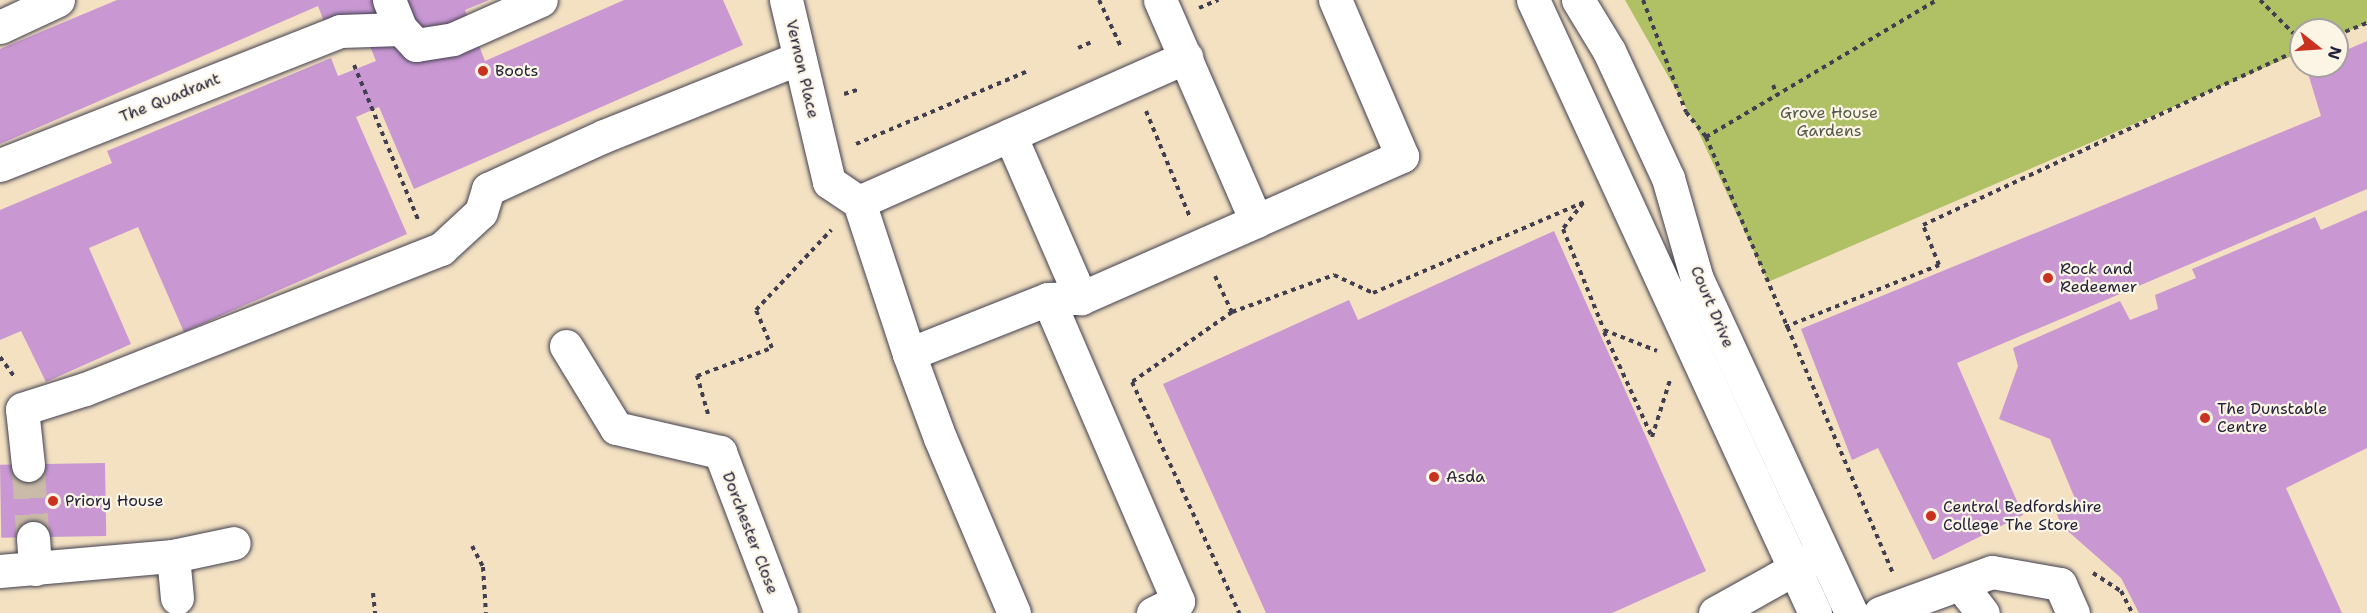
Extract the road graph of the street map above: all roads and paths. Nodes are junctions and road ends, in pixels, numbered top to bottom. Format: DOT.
graph roads {
  1 [pos="58,0"];
  2 [pos="541,0"];
  3 [pos="786,0"];
  4 [pos="1099,0"];
  5 [pos="1160,0"];
  6 [pos="1335,0"];
  7 [pos="1533,0"];
  8 [pos="1578,0"];
  9 [pos="1643,0"];
  10 [pos="1937,0"];
  11 [pos="2260,0"];
  12 [pos="395,15"];
  13 [pos="2367,23"];
  14 [pos="0,27"];
  15 [pos="2289,29"];
  16 [pos="2349,30"];
  17 [pos="340,31"];
  18 [pos="1094,41"];
  19 [pos="1121,47"];
  20 [pos="1078,48"];
  21 [pos="2289,55"];
  22 [pos="1186,57"];
  23 [pos="799,58"];
  24 [pos="1026,72"];
  25 [pos="1773,85"];
  26 [pos="1777,94"];
  27 [pos="1141,99"];
  28 [pos="1010,135"];
  29 [pos="1706,137"];
  30 [pos="821,148"];
  31 [pos="0,165"];
  32 [pos="859,202"];
  33 [pos="1192,221"];
  34 [pos="1256,221"];
  35 [pos="432,253"];
  36 [pos="1214,274"];
  37 [pos="1081,298"];
  38 [pos="1047,299"];
  39 [pos="1232,312"];
  40 [pos="1785,327"];
  41 [pos="1604,330"];
  42 [pos="566,346"];
  43 [pos="1658,352"];
  44 [pos="909,354"];
  45 [pos="1671,377"];
  46 [pos="720,452"];
  47 [pos="28,465"];
  48 [pos="234,543"];
  49 [pos="472,546"];
  50 [pos="1823,552"];
  51 [pos="173,556"];
  52 [pos="1794,568"];
  53 [pos="0,571"];
  54 [pos="1894,575"];
  55 [pos="1960,584"];
  56 [pos="373,593"];
  57 [pos="177,598"];
  58 [pos="375,613"];
  59 [pos="486,613"];
  60 [pos="781,613"];
  61 [pos="1014,613"];
  62 [pos="1153,613"];
  63 [pos="1239,613"];
  64 [pos="1715,613"];
  65 [pos="1815,613"];
  66 [pos="1851,613"];
  67 [pos="1880,613"];
  68 [pos="1983,613"];
  69 [pos="2073,613"];
  1 -- 14 [label="street"];
  2 -- 12 [label="street, The Quadrant"];
  3 -- 23 [label="street, Vernon Place"];
  4 -- 19 [label="path"];
  5 -- 22 [label="street"];
  6 -- 34 [label="street"];
  7 -- 52 [label="street"];
  8 -- 50 [label="street, Court Drive"];
  9 -- 29 [label="path"];
  10 -- 26 [label="path"];
  11 -- 15 [label="path"];
  12 -- 17 [label="street, The Quadrant"];
  13 -- 16 [label="path"];
  17 -- 31 [label="street, The Quadrant"];
  17 -- 35 [label="path"];
  18 -- 20 [label="path"];
  21 -- 40 [label="path"];
  22 -- 28 [label="street"];
  22 -- 34 [label="street"];
  23 -- 30 [label="street, Vernon Place"];
  23 -- 35 [label="street"];
  24 -- 30 [label="path"];
  25 -- 26 [label="path"];
  26 -- 29 [label="path"];
  27 -- 33 [label="path"];
  28 -- 32 [label="street"];
  28 -- 37 [label="street"];
  29 -- 40 [label="path"];
  30 -- 32 [label="street, Vernon Place"];
  32 -- 44 [label="street"];
  32 -- 46 [label="path"];
  34 -- 37 [label="street"];
  35 -- 47 [label="street"];
  36 -- 39 [label="path"];
  37 -- 38 [label="street"];
  38 -- 44 [label="street"];
  38 -- 62 [label="street"];
  39 -- 41 [label="path"];
  39 -- 63 [label="path"];
  40 -- 54 [label="path"];
  41 -- 43 [label="path"];
  41 -- 45 [label="path"];
  42 -- 46 [label="street"];
  44 -- 61 [label="street"];
  46 -- 60 [label="street, Dorchester Close"];
  48 -- 51 [label="street"];
  49 -- 59 [label="path"];
  50 -- 52 [label="street"];
  50 -- 66 [label="street, Court Drive"];
  51 -- 53 [label="street"];
  51 -- 57 [label="street"];
  52 -- 64 [label="street"];
  52 -- 65 [label="street"];
  55 -- 67 [label="street"];
  55 -- 68 [label="street"];
  55 -- 69 [label="street"];
  56 -- 58 [label="path"];
}
